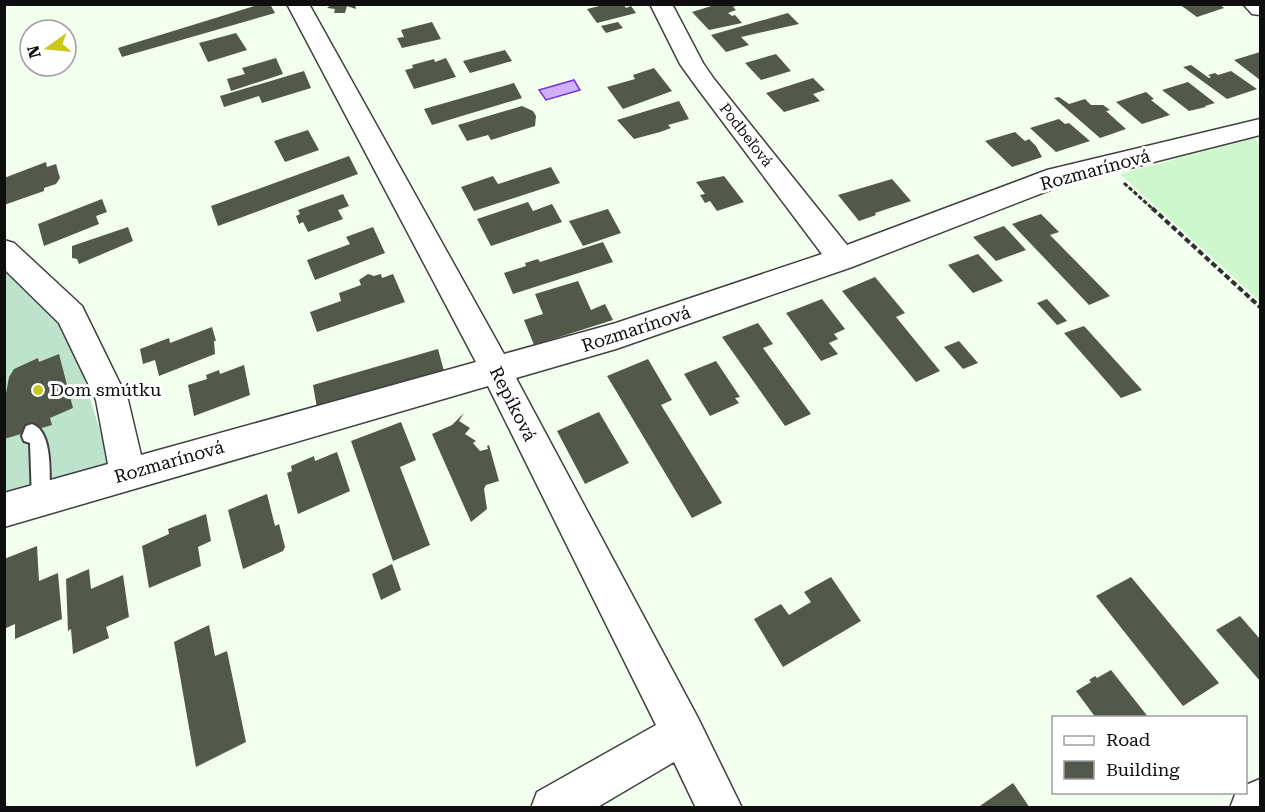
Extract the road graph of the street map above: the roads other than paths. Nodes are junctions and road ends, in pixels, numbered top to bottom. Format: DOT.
graph roads {
  1 [pos="298,4"];
  2 [pos="661,4"];
  3 [pos="1254,4"];
  4 [pos="1260,9"];
  5 [pos="1260,127"];
  6 [pos="4,251"];
  7 [pos="842,259"];
  8 [pos="496,372"];
  9 [pos="32,431"];
  10 [pos="127,473"];
  11 [pos="41,499"];
  12 [pos="4,510"];
  13 [pos="683,733"];
  14 [pos="1260,801"];
  15 [pos="553,807"];
  16 [pos="720,807"];
  17 [pos="1252,807"];
  1 -- 8 [label="street, Repíková"];
  2 -- 7 [label="street, Podbeľová"];
  3 -- 4 [label="street"];
  5 -- 7 [label="street, Rozmarínová"];
  6 -- 10 [label="street"];
  7 -- 8 [label="street, Rozmarínová"];
  8 -- 10 [label="street, Rozmarínová"];
  8 -- 13 [label="street, Repíková"];
  9 -- 11 [label="lane"];
  10 -- 11 [label="street, Rozmarínová"];
  11 -- 12 [label="street, Rozmarínová"];
  13 -- 15 [label="street"];
  13 -- 16 [label="street, Repíková"];
  14 -- 17 [label="street"];
}
